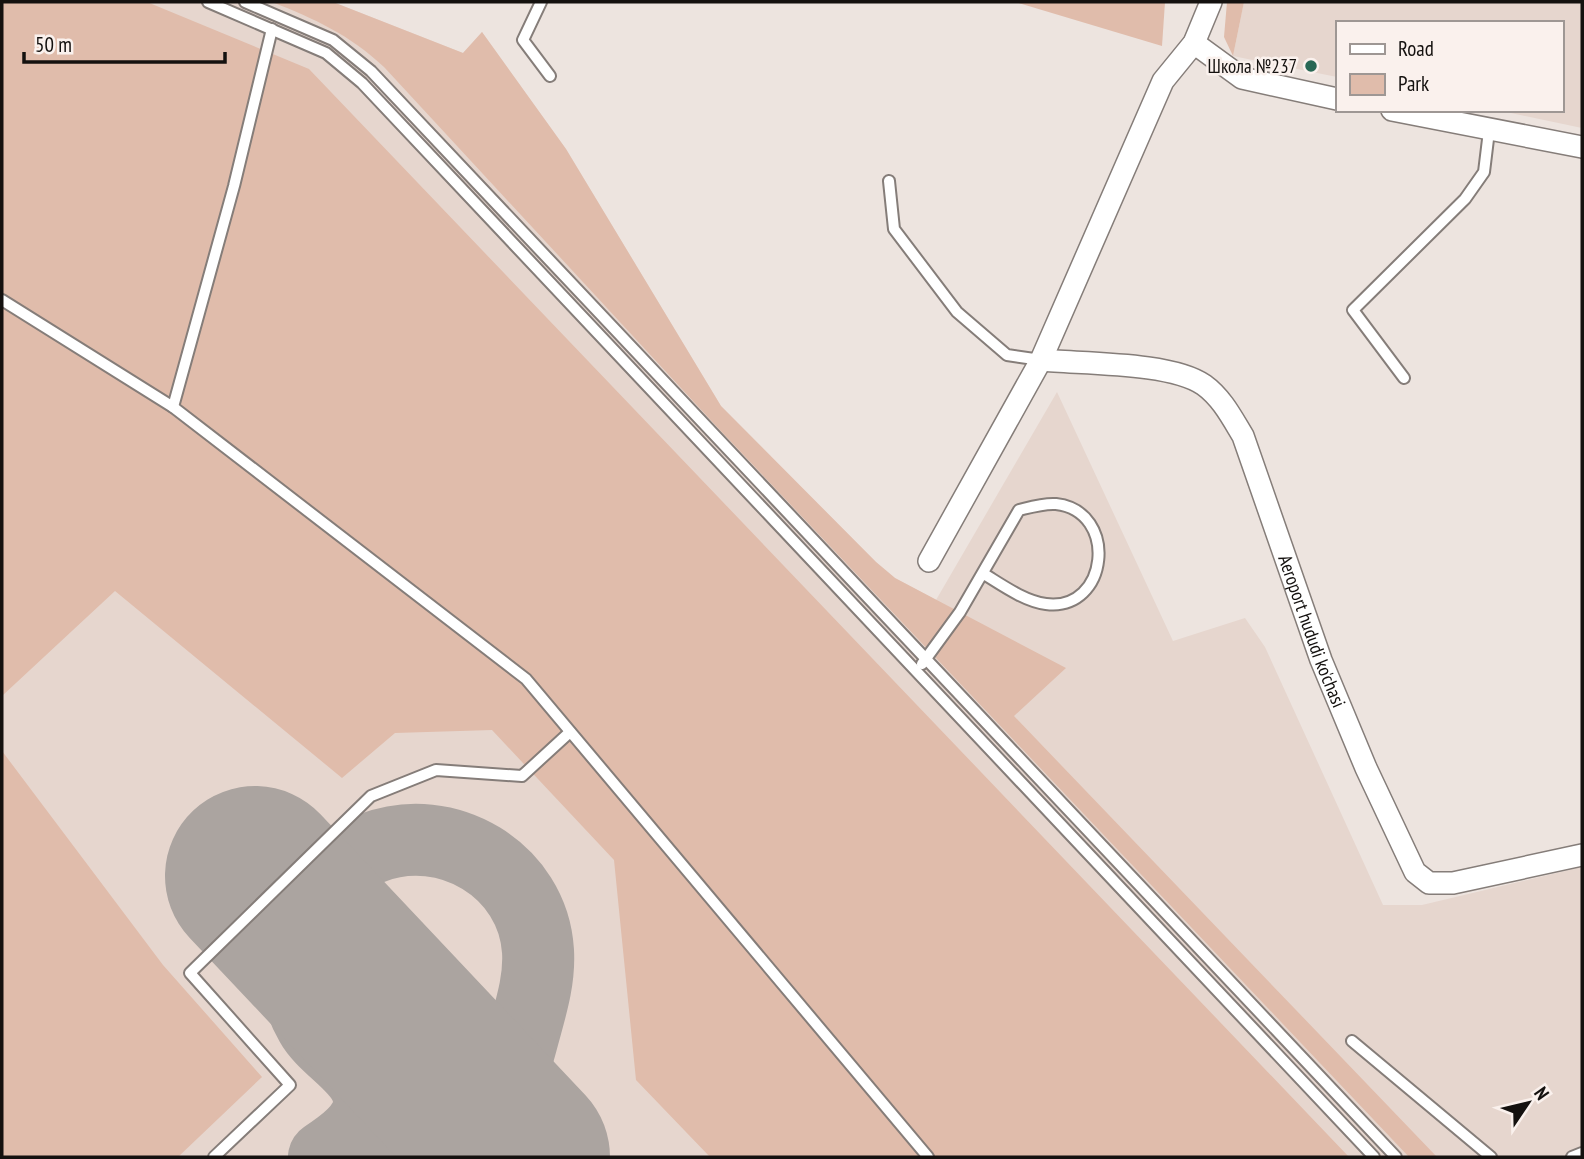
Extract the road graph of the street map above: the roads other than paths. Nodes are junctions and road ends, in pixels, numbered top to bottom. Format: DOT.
graph roads {
  1 [pos="208,2"];
  2 [pos="245,2"];
  3 [pos="541,2"];
  4 [pos="1211,2"];
  5 [pos="272,29"];
  6 [pos="1194,43"];
  7 [pos="550,76"];
  8 [pos="1336,99"];
  9 [pos="1401,112"];
  10 [pos="1489,131"];
  11 [pos="1582,147"];
  12 [pos="889,181"];
  13 [pos="2,300"];
  14 [pos="1041,360"];
  15 [pos="1404,377"];
  16 [pos="173,407"];
  17 [pos="929,561"];
  18 [pos="984,574"];
  19 [pos="926,660"];
  20 [pos="915,671"];
  21 [pos="570,732"];
  22 [pos="1582,855"];
  23 [pos="1352,1041"];
  24 [pos="1582,1153"];
  25 [pos="214,1157"];
  26 [pos="928,1157"];
  27 [pos="1374,1157"];
  28 [pos="1396,1157"];
  29 [pos="1491,1157"];
  30 [pos="1572,1157"];
  1 -- 5 [label="lane"];
  2 -- 19 [label="lane"];
  3 -- 7 [label="lane"];
  4 -- 6 [label="street"];
  5 -- 16 [label="lane"];
  5 -- 20 [label="lane"];
  6 -- 8 [label="street"];
  6 -- 14 [label="street"];
  9 -- 10 [label="street"];
  10 -- 11 [label="street"];
  10 -- 15 [label="lane"];
  12 -- 14 [label="lane"];
  13 -- 16 [label="lane"];
  14 -- 17 [label="street"];
  14 -- 22 [label="street, Aeroport hududi ko'chasi"];
  16 -- 21 [label="lane"];
  18 -- 18 [label="lane"];
  18 -- 19 [label="lane"];
  19 -- 20 [label="lane"];
  19 -- 28 [label="lane"];
  20 -- 27 [label="lane"];
  21 -- 25 [label="lane"];
  21 -- 26 [label="lane"];
  23 -- 29 [label="lane"];
  24 -- 30 [label="lane"];
}
